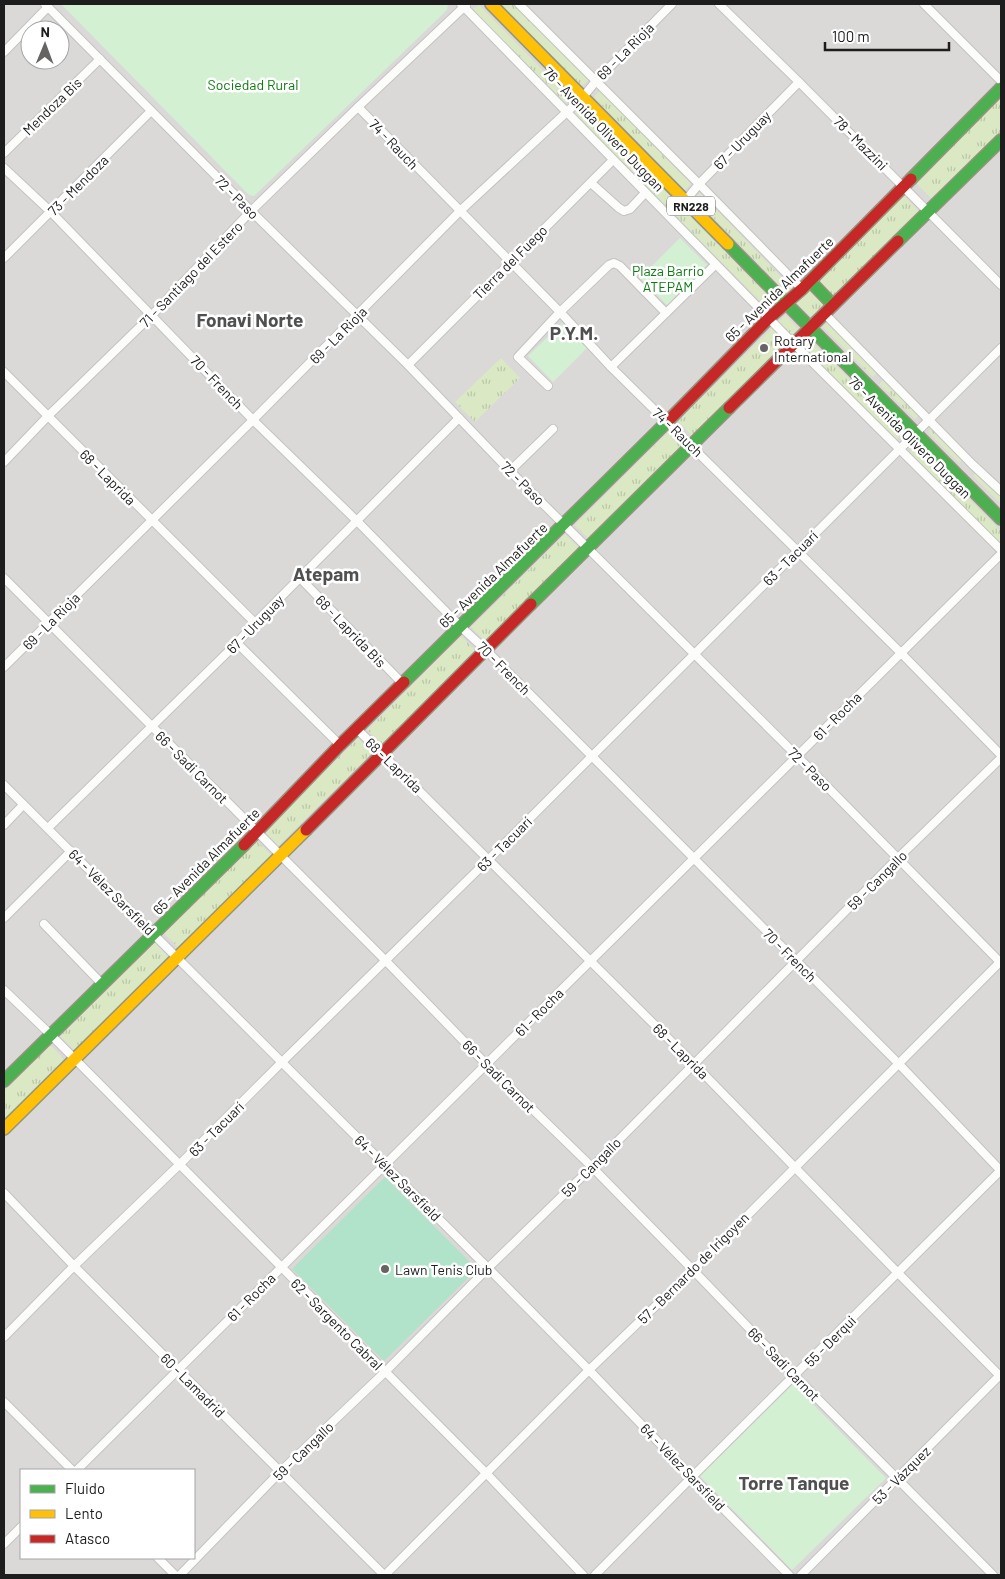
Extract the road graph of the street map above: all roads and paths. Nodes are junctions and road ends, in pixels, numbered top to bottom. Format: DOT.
graph roads {
  1 [pos="491,4"];
  2 [pos="519,4"];
  3 [pos="672,4"];
  4 [pos="719,4"];
  5 [pos="924,4"];
  6 [pos="46,5"];
  7 [pos="464,5"];
  8 [pos="4,52"];
  9 [pos="100,59"];
  10 [pos="596,80"];
  11 [pos="799,82"];
  12 [pos="1001,82"];
  13 [pos="1001,88"];
  14 [pos="583,97"];
  15 [pos="358,107"];
  16 [pos="151,111"];
  17 [pos="567,112"];
  18 [pos="1001,140"];
  19 [pos="4,153"];
  20 [pos="613,160"];
  21 [pos="4,168"];
  22 [pos="591,183"];
  23 [pos="699,184"];
  24 [pos="904,186"];
  25 [pos="645,193"];
  26 [pos="686,200"];
  27 [pos="251,211"];
  28 [pos="460,211"];
  29 [pos="51,212"];
  30 [pos="928,212"];
  31 [pos="4,258"];
  32 [pos="511,262"];
  33 [pos="715,264"];
  34 [pos="806,285"];
  35 [pos="1001,285"];
  36 [pos="786,304"];
  37 [pos="834,305"];
  38 [pos="560,312"];
  39 [pos="666,313"];
  40 [pos="824,314"];
  41 [pos="152,315"];
  42 [pos="357,316"];
  43 [pos="769,318"];
  44 [pos="809,328"];
  45 [pos="794,344"];
  46 [pos="1001,348"];
  47 [pos="408,365"];
  48 [pos="611,367"];
  49 [pos="4,372"];
  50 [pos="548,386"];
  51 [pos="48,416"];
  52 [pos="459,418"];
  53 [pos="253,420"];
  54 [pos="929,420"];
  55 [pos="667,423"];
  56 [pos="553,428"];
  57 [pos="916,432"];
  58 [pos="692,445"];
  59 [pos="900,448"];
  60 [pos="4,462"];
  61 [pos="510,471"];
  62 [pos="1001,491"];
  63 [pos="1001,519"];
  64 [pos="151,520"];
  65 [pos="357,521"];
  66 [pos="565,525"];
  67 [pos="587,548"];
  68 [pos="1001,550"];
  69 [pos="797,551"];
  70 [pos="1001,554"];
  71 [pos="4,578"];
  72 [pos="300,578"];
  73 [pos="254,623"];
  74 [pos="48,624"];
  75 [pos="461,627"];
  76 [pos="237,643"];
  77 [pos="486,650"];
  78 [pos="901,653"];
  79 [pos="693,654"];
  80 [pos="4,667"];
  81 [pos="403,684"];
  82 [pos="151,726"];
  83 [pos="357,729"];
  84 [pos="340,745"];
  85 [pos="383,753"];
  86 [pos="592,755"];
  87 [pos="797,756"];
  88 [pos="1001,756"];
  89 [pos="4,785"];
  90 [pos="23,805"];
  91 [pos="4,825"];
  92 [pos="48,828"];
  93 [pos="257,832"];
  94 [pos="72,851"];
  95 [pos="280,856"];
  96 [pos="489,859"];
  97 [pos="694,859"];
  98 [pos="897,859"];
  99 [pos="4,918"];
  100 [pos="44,924"];
  101 [pos="154,934"];
  102 [pos="178,958"];
  103 [pos="385,960"];
  104 [pos="590,961"];
  105 [pos="796,961"];
  106 [pos="1001,962"];
  107 [pos="102,984"];
  108 [pos="4,990"];
  109 [pos="51,1035"];
  110 [pos="75,1059"];
  111 [pos="282,1062"];
  112 [pos="693,1063"];
  113 [pos="898,1063"];
  114 [pos="487,1065"];
  115 [pos="4,1081"];
  116 [pos="4,1130"];
  117 [pos="180,1165"];
  118 [pos="385,1165"];
  119 [pos="592,1167"];
  120 [pos="794,1167"];
  121 [pos="1001,1171"];
  122 [pos="4,1193"];
  123 [pos="74,1266"];
  124 [pos="281,1268"];
  125 [pos="488,1268"];
  126 [pos="693,1270"];
  127 [pos="898,1274"];
  128 [pos="4,1337"];
  129 [pos="177,1370"];
  130 [pos="590,1370"];
  131 [pos="385,1372"];
  132 [pos="1001,1375"];
  133 [pos="795,1376"];
  134 [pos="4,1402"];
  135 [pos="71,1469"];
  136 [pos="78,1469"];
  137 [pos="280,1472"];
  138 [pos="486,1473"];
  139 [pos="692,1477"];
  140 [pos="897,1479"];
  141 [pos="20,1528"];
  142 [pos="4,1544"];
  143 [pos="159,1559"];
  144 [pos="175,1575"];
  145 [pos="180,1575"];
  146 [pos="384,1575"];
  147 [pos="583,1575"];
  148 [pos="595,1575"];
  149 [pos="790,1575"];
  150 [pos="800,1575"];
  151 [pos="993,1575"];
  1 -- 14 [label="main road, 76 - Avenida Olivero Duggan / RN228"];
  2 -- 10 [label="street, 76 - Avenida Olivero Duggan"];
  3 -- 10 [label="street, 69 - La Rioja"];
  4 -- 11 [label="street, 78 - Mazzini"];
  5 -- 12 [label="street"];
  6 -- 8 [label="street"];
  6 -- 9 [label="street, 72 - Paso"];
  7 -- 15 [label="street, 71 - Santiago del Estero"];
  7 -- 17 [label="street, 76 - Avenida Olivero Duggan"];
  9 -- 16 [label="street, 72 - Paso"];
  9 -- 19 [label="street, Mendoza Bis"];
  10 -- 14 [label="street, 69 - La Rioja"];
  10 -- 23 [label="street, 76 - Avenida Olivero Duggan"];
  11 -- 23 [label="street, 67 - Uruguay"];
  11 -- 24 [label="street, 78 - Mazzini"];
  13 -- 24 [label="main road, 65 - Avenida Almafuerte"];
  14 -- 17 [label="street, 69 - La Rioja"];
  14 -- 26 [label="main road, 76 - Avenida Olivero Duggan / RN228"];
  15 -- 27 [label="street, 71 - Santiago del Estero"];
  15 -- 28 [label="street, 74 - Rauch"];
  16 -- 27 [label="street, 72 - Paso"];
  16 -- 29 [label="street, 73 - Mendoza"];
  17 -- 20 [label="street, 76 - Avenida Olivero Duggan"];
  17 -- 28 [label="street, 69 - La Rioja"];
  18 -- 30 [label="main road"];
  20 -- 22 [label="street, Tierra del Fuego"];
  20 -- 25 [label="street, 76 - Avenida Olivero Duggan"];
  21 -- 29 [label="street, 70 - French"];
  22 -- 25 [label="street"];
  22 -- 32 [label="street, Tierra del Fuego"];
  23 -- 26 [label="street, 67 - Uruguay"];
  23 -- 34 [label="street, 76 - Avenida Olivero Duggan"];
  24 -- 30 [label="street, 78 - Mazzini"];
  24 -- 34 [label="main road, 65 - Avenida Almafuerte"];
  25 -- 33 [label="street, 76 - Avenida Olivero Duggan"];
  26 -- 36 [label="main road, 76 - Avenida Olivero Duggan / RN228"];
  27 -- 41 [label="street, 71 - Santiago del Estero"];
  27 -- 42 [label="street, 72 - Paso"];
  28 -- 32 [label="street, 74 - Rauch"];
  28 -- 42 [label="street, 69 - La Rioja"];
  29 -- 31 [label="street, 73 - Mendoza"];
  29 -- 41 [label="street, 70 - French"];
  30 -- 35 [label="street, 78 - Mazzini"];
  30 -- 37 [label="main road"];
  32 -- 38 [label="street, 74 - Rauch"];
  32 -- 47 [label="street, Tierra del Fuego"];
  33 -- 39 [label="street"];
  33 -- 43 [label="street, 76 - Avenida Olivero Duggan"];
  34 -- 36 [label="main road, 65 - Avenida Almafuerte"];
  34 -- 37 [label="main road"];
  36 -- 43 [label="main road, 65 - Avenida Almafuerte"];
  36 -- 44 [label="main road, 76 - Avenida Olivero Duggan / RN228"];
  37 -- 40 [label="main road"];
  38 -- 39 [label="street"];
  38 -- 48 [label="street, 74 - Rauch"];
  38 -- 50 [label="street"];
  39 -- 48 [label="street"];
  40 -- 44 [label="main road"];
  40 -- 54 [label="street, 76 - Avenida Olivero Duggan"];
  41 -- 51 [label="street, 71 - Santiago del Estero"];
  41 -- 53 [label="street, 70 - French"];
  42 -- 47 [label="street, 72 - Paso"];
  42 -- 53 [label="street, 69 - La Rioja"];
  43 -- 45 [label="street, 76 - Avenida Olivero Duggan"];
  43 -- 55 [label="main road, 65 - Avenida Almafuerte"];
  44 -- 45 [label="main road"];
  44 -- 57 [label="main road, 76 - Avenida Olivero Duggan / RN228"];
  45 -- 58 [label="main road"];
  45 -- 59 [label="street, 76 - Avenida Olivero Duggan"];
  46 -- 54 [label="street, 63 - Tacuarí"];
  47 -- 52 [label="street, 72 - Paso"];
  48 -- 55 [label="street, 74 - Rauch"];
  49 -- 51 [label="street, 68 - Laprida"];
  51 -- 60 [label="street, 71 - Santiago del Estero"];
  51 -- 64 [label="street, 68 - Laprida"];
  52 -- 61 [label="street, 72 - Paso"];
  52 -- 65 [label="street, 67 - Uruguay"];
  53 -- 64 [label="street, 69 - La Rioja"];
  53 -- 65 [label="street, 70 - French"];
  54 -- 57 [label="street, 63 - Tacuarí"];
  54 -- 62 [label="street, 76 - Avenida Olivero Duggan"];
  55 -- 58 [label="street, 74 - Rauch"];
  55 -- 66 [label="main road, 65 - Avenida Almafuerte"];
  56 -- 61 [label="street"];
  57 -- 59 [label="street, 63 - Tacuarí"];
  57 -- 63 [label="main road, 76 - Avenida Olivero Duggan / RN228"];
  58 -- 67 [label="main road"];
  58 -- 69 [label="street, 74 - Rauch"];
  59 -- 68 [label="street, 76 - Avenida Olivero Duggan"];
  59 -- 69 [label="street, 63 - Tacuarí"];
  61 -- 66 [label="street, 72 - Paso"];
  64 -- 73 [label="street, 68 - Laprida"];
  64 -- 74 [label="street, 69 - La Rioja"];
  65 -- 72 [label="street, 67 - Uruguay"];
  65 -- 75 [label="street, 70 - French"];
  66 -- 67 [label="street, 72 - Paso"];
  66 -- 75 [label="main road, 65 - Avenida Almafuerte"];
  67 -- 77 [label="main road"];
  67 -- 79 [label="street, 72 - Paso"];
  69 -- 78 [label="street, 74 - Rauch"];
  69 -- 79 [label="street, 63 - Tacuarí"];
  70 -- 78 [label="street, 61 - Rocha"];
  71 -- 74 [label="street, 66 - Sadi Carnot"];
  72 -- 73 [label="street, 67 - Uruguay"];
  72 -- 81 [label="street, 68 - Laprida Bis"];
  73 -- 76 [label="street, 67 - Uruguay"];
  74 -- 80 [label="street, 69 - La Rioja"];
  74 -- 82 [label="street, 66 - Sadi Carnot"];
  75 -- 77 [label="street, 70 - French"];
  75 -- 81 [label="main road, 65 - Avenida Almafuerte"];
  76 -- 82 [label="street, 67 - Uruguay"];
  76 -- 84 [label="street"];
  77 -- 85 [label="main road"];
  77 -- 86 [label="street, 70 - French"];
  78 -- 87 [label="street, 61 - Rocha"];
  78 -- 88 [label="street, 74 - Rauch"];
  79 -- 86 [label="street, 63 - Tacuarí"];
  79 -- 87 [label="street, 72 - Paso"];
  81 -- 83 [label="main road, 65 - Avenida Almafuerte"];
  82 -- 92 [label="street, 67 - Uruguay"];
  82 -- 93 [label="street, 66 - Sadi Carnot"];
  83 -- 84 [label="main road, 65 - Avenida Almafuerte"];
  83 -- 85 [label="street, 68 - Laprida"];
  84 -- 93 [label="main road, 65 - Avenida Almafuerte"];
  85 -- 95 [label="main road"];
  85 -- 96 [label="street, 68 - Laprida"];
  86 -- 96 [label="street, 63 - Tacuarí"];
  86 -- 97 [label="street, 70 - French"];
  87 -- 97 [label="street, 61 - Rocha"];
  87 -- 98 [label="street, 72 - Paso"];
  88 -- 98 [label="street, 59 - Cangallo"];
  89 -- 90 [label="street, 64 - Vélez Sarsfield"];
  90 -- 91 [label="street"];
  90 -- 92 [label="street, 64 - Vélez Sarsfield"];
  92 -- 94 [label="street, 64 - Vélez Sarsfield"];
  93 -- 95 [label="street, 66 - Sadi Carnot"];
  93 -- 101 [label="main road, 65 - Avenida Almafuerte"];
  94 -- 99 [label="street"];
  94 -- 101 [label="street, 64 - Vélez Sarsfield"];
  95 -- 102 [label="main road"];
  95 -- 103 [label="street, 66 - Sadi Carnot"];
  96 -- 103 [label="street, 63 - Tacuarí"];
  96 -- 104 [label="street, 68 - Laprida"];
  97 -- 104 [label="street, 61 - Rocha"];
  97 -- 105 [label="street, 70 - French"];
  98 -- 105 [label="street, 59 - Cangallo"];
  98 -- 106 [label="street, 72 - Paso"];
  100 -- 107 [label="street"];
  101 -- 102 [label="street, 64 - Vélez Sarsfield"];
  101 -- 107 [label="main road, 65 - Avenida Almafuerte"];
  102 -- 110 [label="main road"];
  102 -- 111 [label="street, 64 - Vélez Sarsfield"];
  103 -- 111 [label="street, 63 - Tacuarí"];
  103 -- 114 [label="street, 66 - Sadi Carnot"];
  104 -- 112 [label="street, 68 - Laprida"];
  104 -- 114 [label="street, 61 - Rocha"];
  105 -- 112 [label="street, 59 - Cangallo"];
  105 -- 113 [label="street, 70 - French"];
  106 -- 113 [label="street, 57 - Bernardo de Irigoyen"];
  107 -- 109 [label="main road, 65 - Avenida Almafuerte"];
  108 -- 109 [label="street, 62 - Sargento Cabral"];
  109 -- 110 [label="street, 62 - Sargento Cabral"];
  109 -- 115 [label="main road, 65 - Avenida Almafuerte"];
  110 -- 116 [label="main road"];
  110 -- 117 [label="street, 62 - Sargento Cabral"];
  111 -- 117 [label="street, 63 - Tacuarí"];
  111 -- 118 [label="street, 64 - Vélez Sarsfield"];
  112 -- 119 [label="street, 59 - Cangallo"];
  112 -- 120 [label="street, 68 - Laprida"];
  113 -- 120 [label="street, 57 - Bernardo de Irigoyen"];
  113 -- 121 [label="street, 70 - French"];
  114 -- 118 [label="street, 61 - Rocha"];
  114 -- 119 [label="street, 66 - Sadi Carnot"];
  117 -- 123 [label="street, 63 - Tacuarí"];
  117 -- 124 [label="street, 62 - Sargento Cabral"];
  118 -- 124 [label="street, 61 - Rocha"];
  118 -- 125 [label="street, 64 - Vélez Sarsfield"];
  119 -- 125 [label="street, 59 - Cangallo"];
  119 -- 126 [label="street, 66 - Sadi Carnot"];
  120 -- 126 [label="street, 57 - Bernardo de Irigoyen"];
  120 -- 127 [label="street, 68 - Laprida"];
  121 -- 127 [label="street, 55 - Derqui"];
  122 -- 123 [label="street, 60 - Lamadrid"];
  123 -- 128 [label="street, 63 - Tacuarí"];
  123 -- 129 [label="street, 60 - Lamadrid"];
  124 -- 129 [label="street, 61 - Rocha"];
  124 -- 131 [label="street, 62 - Sargento Cabral"];
  125 -- 130 [label="street, 64 - Vélez Sarsfield"];
  125 -- 131 [label="street, 59 - Cangallo"];
  126 -- 130 [label="street, 57 - Bernardo de Irigoyen"];
  126 -- 133 [label="street, 66 - Sadi Carnot"];
  127 -- 132 [label="street, 68 - Laprida"];
  127 -- 133 [label="street, 55 - Derqui"];
  129 -- 136 [label="street, 61 - Rocha"];
  129 -- 137 [label="street, 60 - Lamadrid"];
  130 -- 138 [label="street, 57 - Bernardo de Irigoyen"];
  130 -- 139 [label="street, 64 - Vélez Sarsfield"];
  131 -- 137 [label="street, 59 - Cangallo"];
  131 -- 138 [label="street, 62 - Sargento Cabral"];
  132 -- 140 [label="street, 53 - Vázquez"];
  133 -- 139 [label="street, 55 - Derqui"];
  133 -- 140 [label="street, 66 - Sadi Carnot"];
  134 -- 135 [label="street"];
  137 -- 145 [label="street, 59 - Cangallo"];
  137 -- 146 [label="street, 60 - Lamadrid"];
  138 -- 146 [label="street, 57 - Bernardo de Irigoyen"];
  138 -- 147 [label="street, 62 - Sargento Cabral"];
  139 -- 148 [label="street, 55 - Derqui"];
  139 -- 149 [label="street, 64 - Vélez Sarsfield"];
  140 -- 150 [label="street, 53 - Vázquez"];
  140 -- 151 [label="street, 66 - Sadi Carnot"];
  141 -- 142 [label="street"];
  143 -- 144 [label="street"];
}
